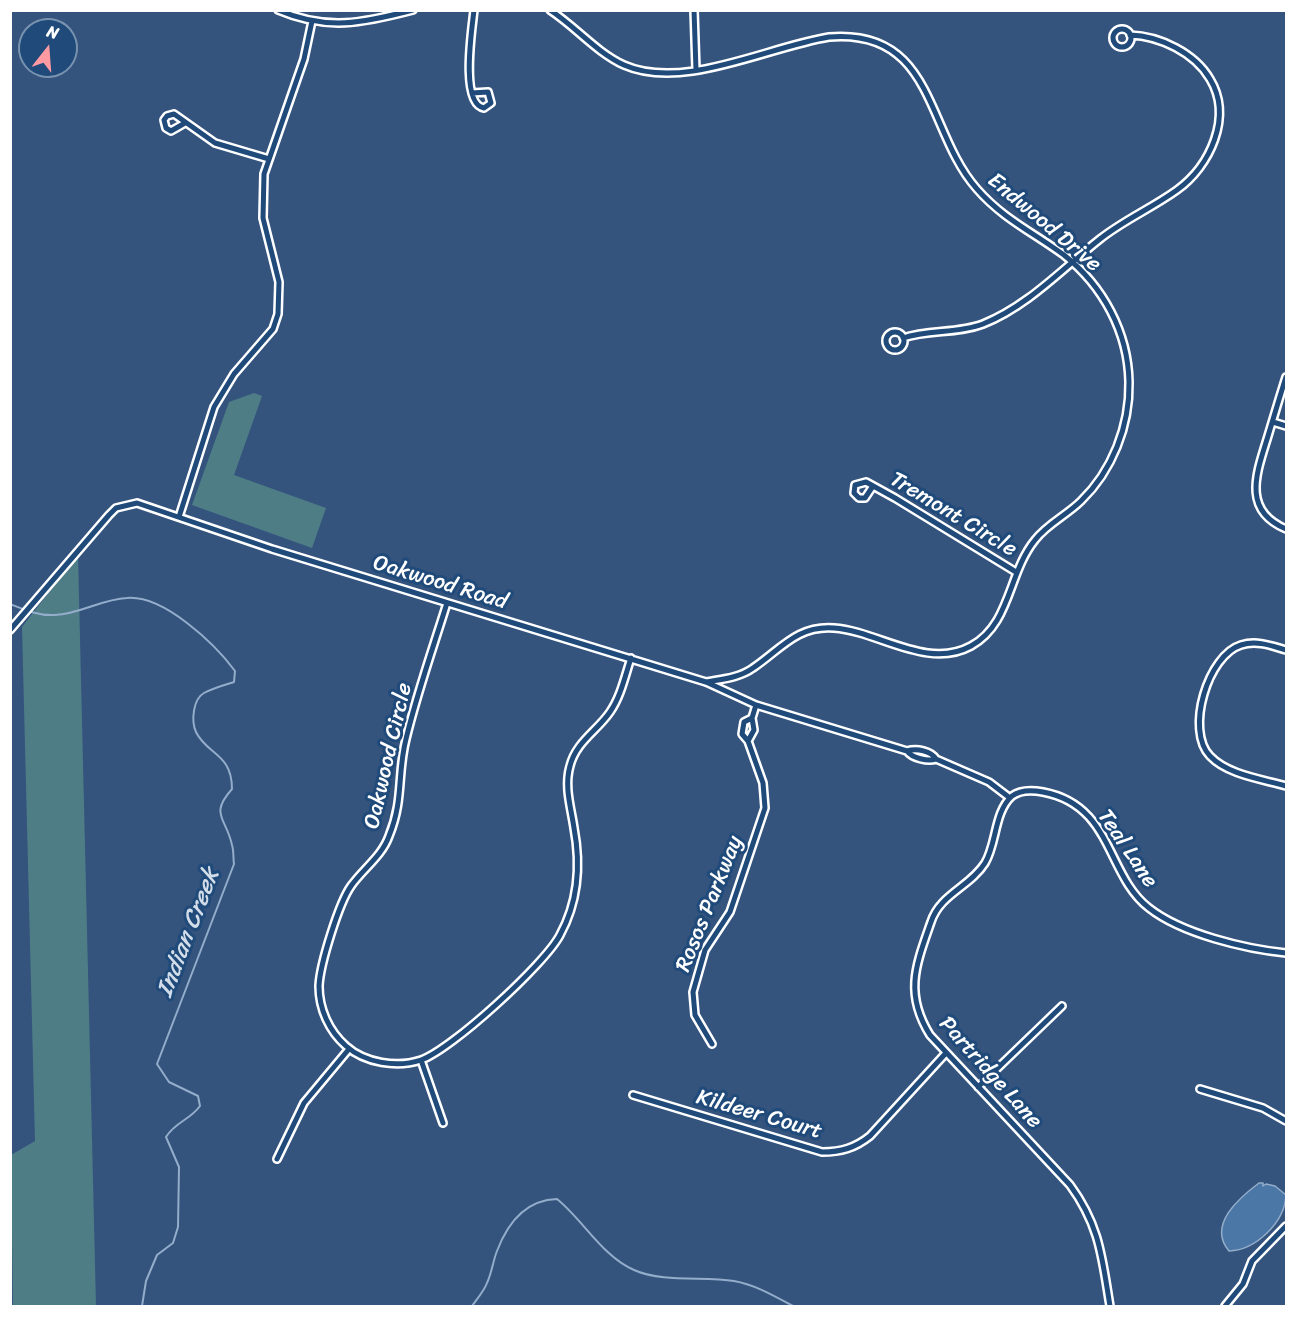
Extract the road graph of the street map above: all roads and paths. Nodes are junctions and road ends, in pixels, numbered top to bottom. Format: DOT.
graph roads {
  1 [pos="278,10"];
  2 [pos="413,10"];
  3 [pos="474,10"];
  4 [pos="550,10"];
  5 [pos="694,10"];
  6 [pos="312,21"];
  7 [pos="1130,35"];
  8 [pos="696,70"];
  9 [pos="472,93"];
  10 [pos="184,123"];
  11 [pos="269,159"];
  12 [pos="1072,262"];
  13 [pos="903,338"];
  14 [pos="1287,377"];
  15 [pos="1273,422"];
  16 [pos="1287,426"];
  17 [pos="873,486"];
  18 [pos="179,517"];
  19 [pos="1287,530"];
  20 [pos="1016,572"];
  21 [pos="447,603"];
  22 [pos="10,630"];
  23 [pos="1287,650"];
  24 [pos="631,658"];
  25 [pos="706,682"];
  26 [pos="756,705"];
  27 [pos="752,718"];
  28 [pos="748,741"];
  29 [pos="1287,786"];
  30 [pos="1011,798"];
  31 [pos="1287,953"];
  32 [pos="1062,1006"];
  33 [pos="711,1044"];
  34 [pos="349,1049"];
  35 [pos="946,1053"];
  36 [pos="422,1060"];
  37 [pos="978,1087"];
  38 [pos="1200,1089"];
  39 [pos="633,1095"];
  40 [pos="1287,1121"];
  41 [pos="443,1123"];
  42 [pos="277,1159"];
  43 [pos="1287,1226"];
  44 [pos="1110,1306"];
  45 [pos="1225,1306"];
  1 -- 6 [label="street"];
  2 -- 6 [label="street"];
  3 -- 9 [label="street"];
  4 -- 8 [label="street, Endwood Drive"];
  5 -- 8 [label="street"];
  6 -- 11 [label="street"];
  7 -- 12 [label="street"];
  8 -- 12 [label="street, Endwood Drive"];
  10 -- 11 [label="street"];
  11 -- 18 [label="street"];
  12 -- 13 [label="street"];
  12 -- 20 [label="street, Endwood Drive"];
  14 -- 15 [label="street"];
  15 -- 16 [label="street"];
  15 -- 19 [label="street"];
  17 -- 20 [label="street, Tremont Circle"];
  18 -- 21 [label="street, Oakwood Road"];
  18 -- 22 [label="street, Oakwood Road"];
  20 -- 25 [label="street, Endwood Drive"];
  21 -- 24 [label="street, Oakwood Road"];
  21 -- 34 [label="street, Oakwood Circle"];
  23 -- 29 [label="street"];
  24 -- 25 [label="street, Oakwood Road"];
  24 -- 36 [label="street, Oakwood Circle"];
  25 -- 26 [label="street, Oakwood Road"];
  26 -- 27 [label="street, Rosos Parkway"];
  26 -- 30 [label="street, Oakwood Road"];
  27 -- 28 [label="street, Rosos Parkway"];
  27 -- 28 [label="street, Rosos Parkway"];
  28 -- 33 [label="street, Rosos Parkway"];
  30 -- 31 [label="street, Teal Lane"];
  30 -- 35 [label="street, Partridge Lane"];
  32 -- 37 [label="street"];
  34 -- 36 [label="street, Oakwood Circle"];
  34 -- 42 [label="street"];
  35 -- 37 [label="street, Partridge Lane"];
  35 -- 39 [label="street, Kildeer Court"];
  36 -- 41 [label="street"];
  37 -- 44 [label="street, Partridge Lane"];
  38 -- 40 [label="street"];
  43 -- 45 [label="street"];
}
